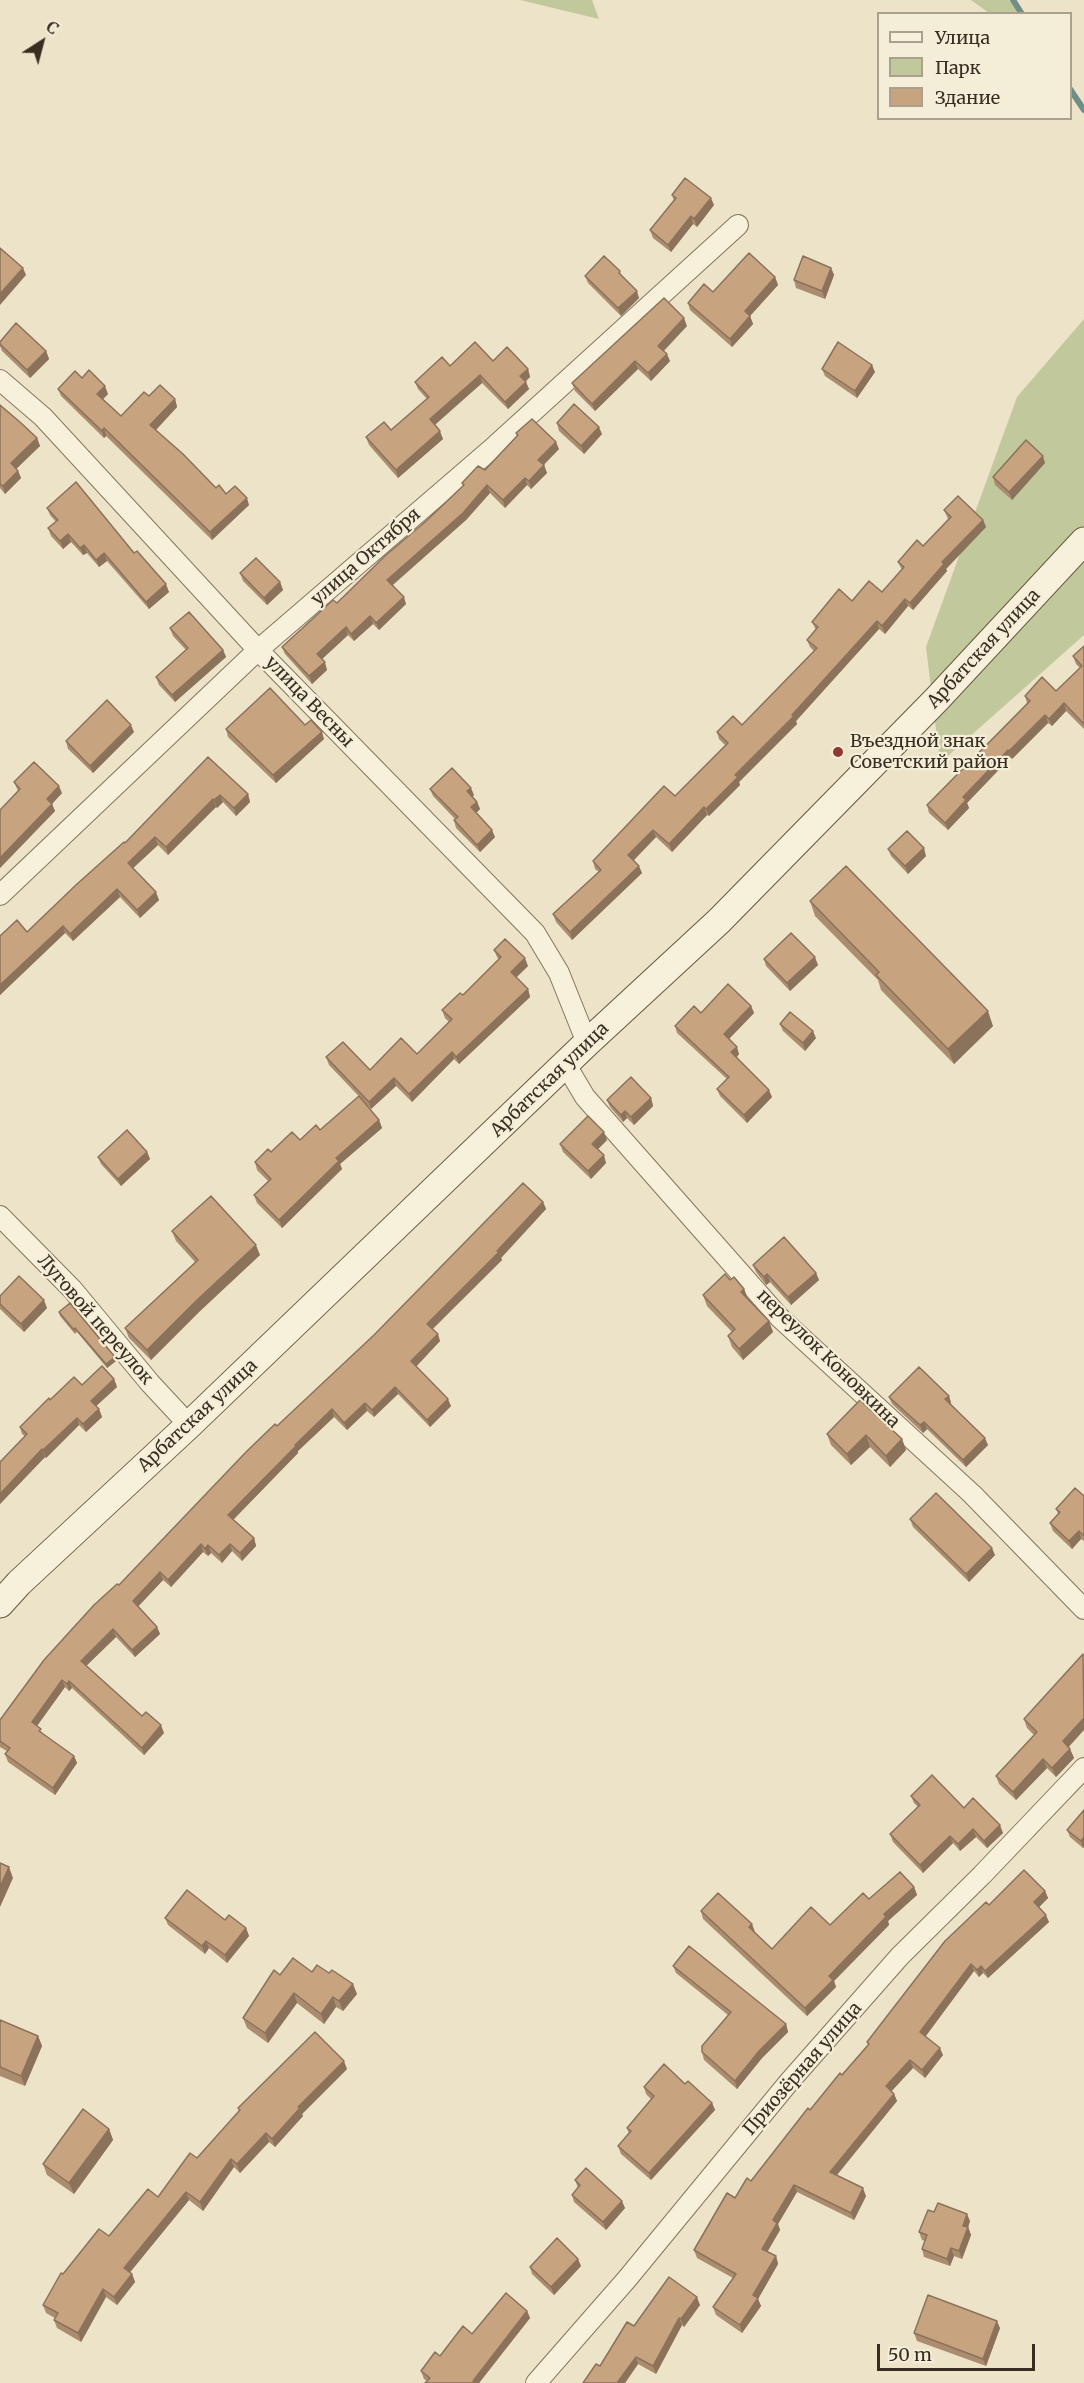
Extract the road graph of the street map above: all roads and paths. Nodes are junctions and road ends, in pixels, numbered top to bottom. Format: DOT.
graph roads {
  1 [pos="738,225"];
  2 [pos="0,380"];
  3 [pos="1084,541"];
  4 [pos="258,650"];
  5 [pos="0,895"];
  6 [pos="587,1043"];
  7 [pos="566,1065"];
  8 [pos="0,1216"];
  9 [pos="189,1425"];
  10 [pos="0,1604"];
  11 [pos="1084,1609"];
  12 [pos="1084,1768"];
  13 [pos="536,2383"];
  1 -- 4 [label="street, улица Октября"];
  2 -- 4 [label="street, улица Весны"];
  3 -- 6 [label="main road, Арбатская улица"];
  4 -- 5 [label="street, улица Октября"];
  4 -- 6 [label="street, улица Весны"];
  6 -- 7 [label="main road, Арбатская улица"];
  7 -- 9 [label="main road, Арбатская улица"];
  7 -- 11 [label="street, переулок Коновкина"];
  8 -- 9 [label="street, Луговой переулок"];
  9 -- 10 [label="main road, Арбатская улица"];
  12 -- 13 [label="street, Приозёрная улица"];
}
